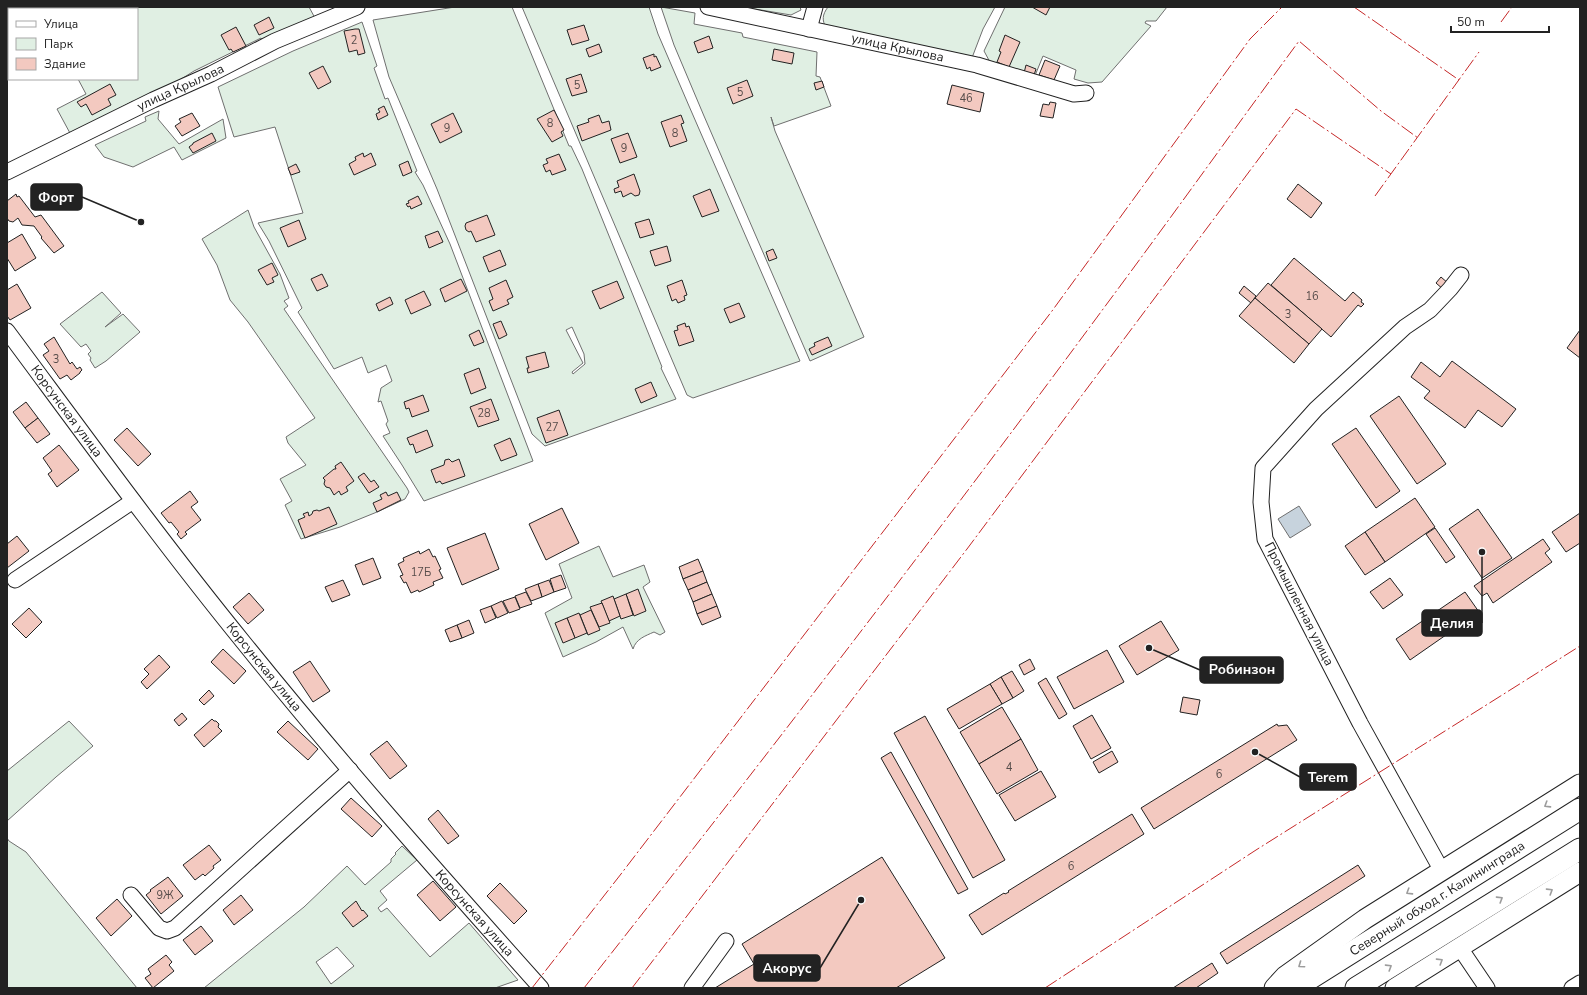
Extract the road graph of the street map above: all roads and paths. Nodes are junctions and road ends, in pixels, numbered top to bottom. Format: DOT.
graph roads {
  1 [pos="357,7"];
  2 [pos="708,7"];
  3 [pos="814,7"];
  4 [pos="809,29"];
  5 [pos="1086,93"];
  6 [pos="7,172"];
  7 [pos="1461,275"];
  8 [pos="7,331"];
  9 [pos="133,502"];
  10 [pos="16,580"];
  11 [pos="350,770"];
  12 [pos="1580,784"];
  13 [pos="1580,809"];
  14 [pos="1580,849"];
  15 [pos="1442,871"];
  16 [pos="1580,872"];
  17 [pos="131,895"];
  18 [pos="726,941"];
  19 [pos="1460,948"];
  20 [pos="1580,983"];
  21 [pos="541,988"];
  22 [pos="692,988"];
  23 [pos="1274,988"];
  24 [pos="1295,988"];
  25 [pos="1356,988"];
  26 [pos="1395,988"];
  27 [pos="1487,988"];
  28 [pos="1572,988"];
  1 -- 6 [label="street, улица Крылова"];
  2 -- 4 [label="street, улица Крылова"];
  3 -- 4 [label="street"];
  4 -- 5 [label="street, улица Крылова"];
  7 -- 15 [label="street, Промышленная улица"];
  8 -- 9 [label="street, Корсунская улица"];
  9 -- 10 [label="street"];
  9 -- 11 [label="street, Корсунская улица"];
  11 -- 17 [label="street"];
  11 -- 21 [label="street, Корсунская улица"];
  12 -- 15 [label="main road, one-way"];
  13 -- 24 [label="highway, Северный обход г. Калининграда"];
  25 -- 14 [label="highway, one-way"];
  15 -- 23 [label="main road, one-way"];
  19 -- 16 [label="main road, one-way"];
  18 -- 22 [label="street"];
  26 -- 19 [label="main road, one-way"];
  19 -- 27 [label="street"];
  20 -- 28 [label="street"];
}
